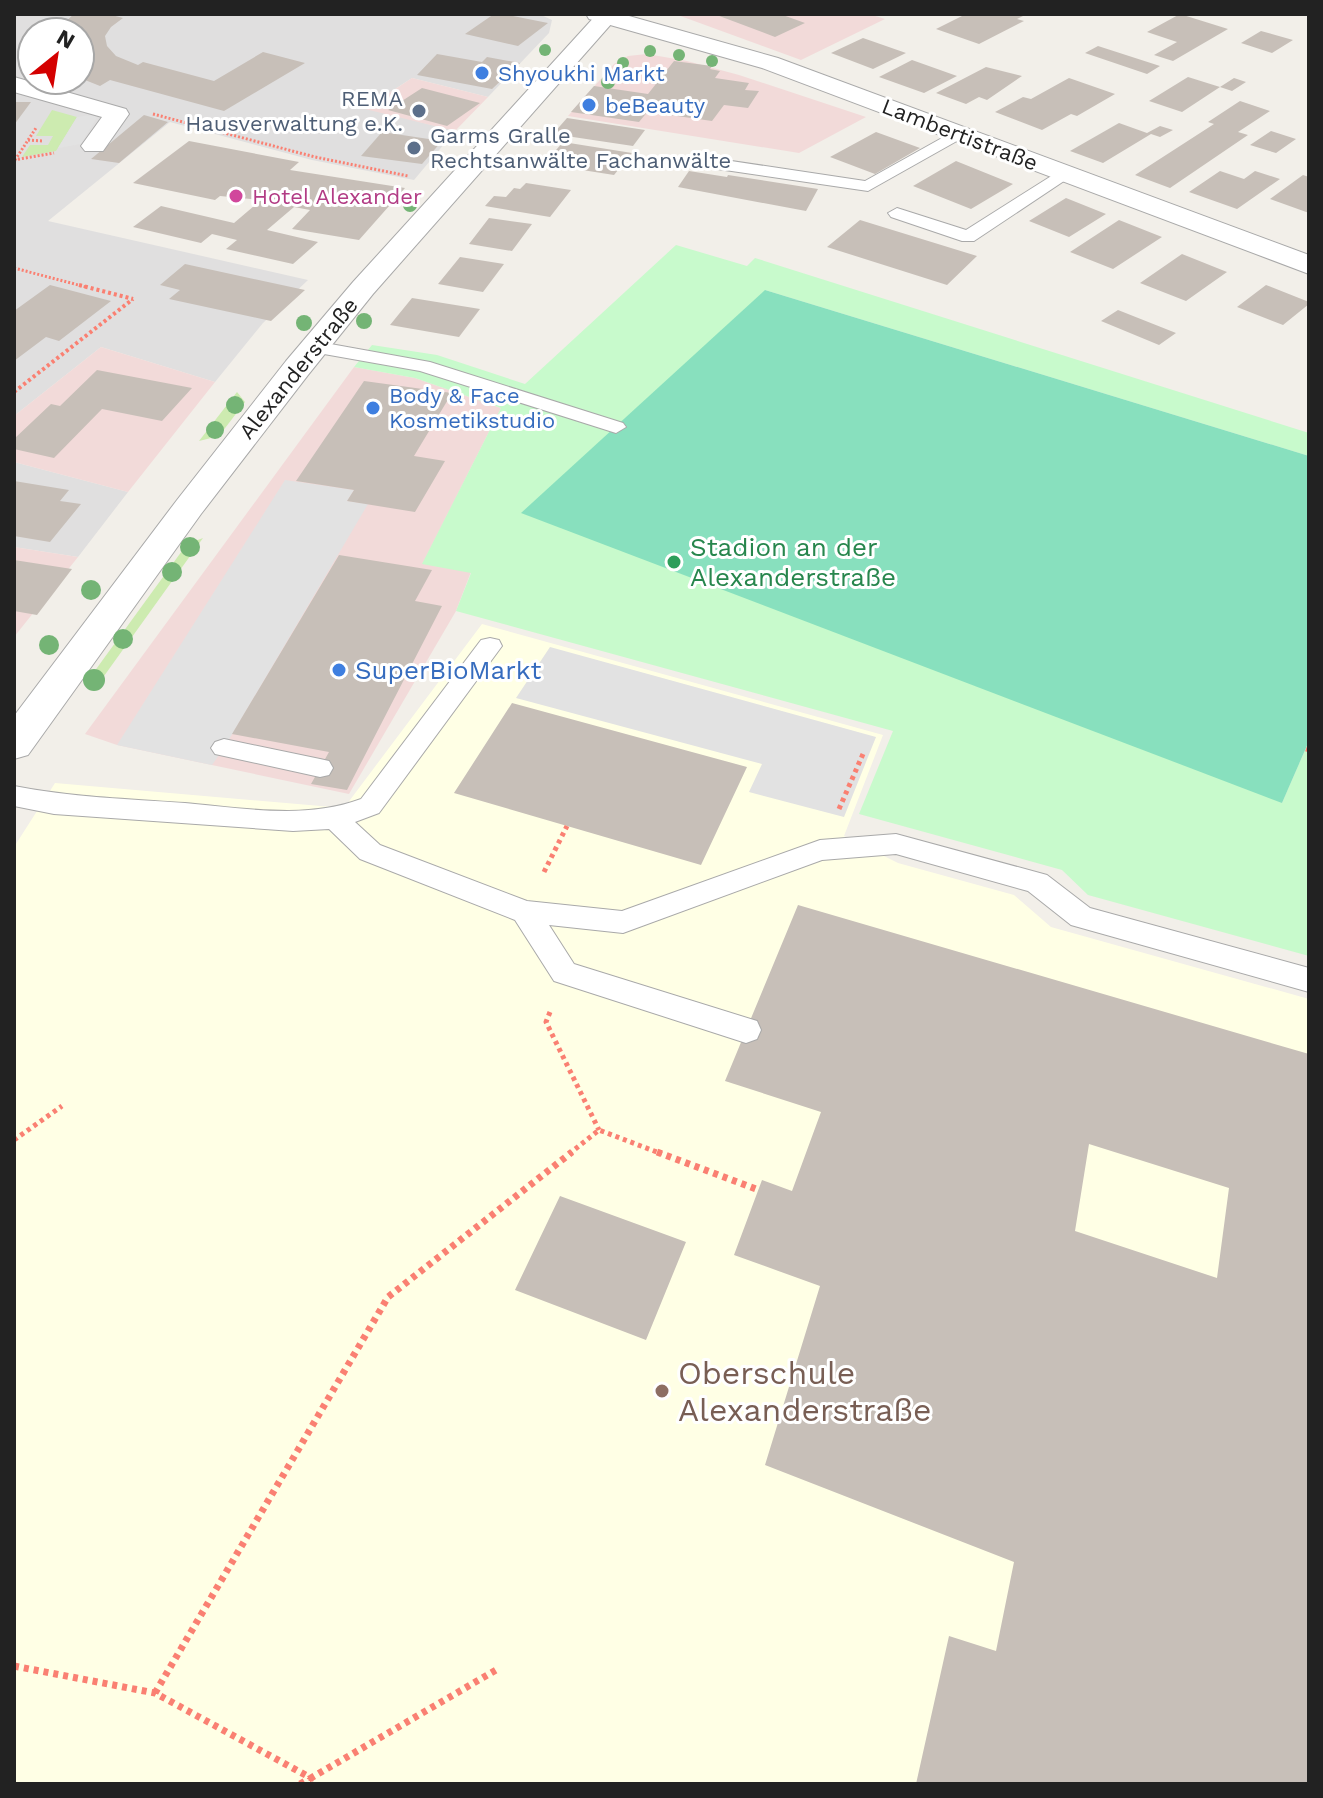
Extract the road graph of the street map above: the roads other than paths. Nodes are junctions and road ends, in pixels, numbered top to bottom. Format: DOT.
graph roads {
  1 [pos="604,15"];
  2 [pos="14,84"];
  3 [pos="958,134"];
  4 [pos="94,146"];
  5 [pos="718,164"];
  6 [pos="1064,173"];
  7 [pos="897,213"];
  8 [pos="1309,265"];
  9 [pos="314,347"];
  10 [pos="616,427"];
  11 [pos="490,646"];
  12 [pos="14,745"];
  13 [pos="224,748"];
  14 [pos="320,768"];
  15 [pos="14,796"];
  16 [pos="335,819"];
  17 [pos="525,912"];
  18 [pos="1309,980"];
  19 [pos="746,1030"];
  1 -- 3 [label="street, Lambertistraße"];
  1 -- 9 [label="street, Alexanderstraße"];
  2 -- 4 [label="street"];
  3 -- 5 [label="lane"];
  3 -- 6 [label="street, Lambertistraße"];
  6 -- 7 [label="lane"];
  6 -- 8 [label="street, Lambertistraße"];
  9 -- 10 [label="lane"];
  9 -- 12 [label="street, Alexanderstraße"];
  11 -- 16 [label="lane"];
  13 -- 14 [label="lane"];
  15 -- 16 [label="lane"];
  16 -- 17 [label="lane"];
  17 -- 18 [label="lane"];
  17 -- 19 [label="lane"];
}
